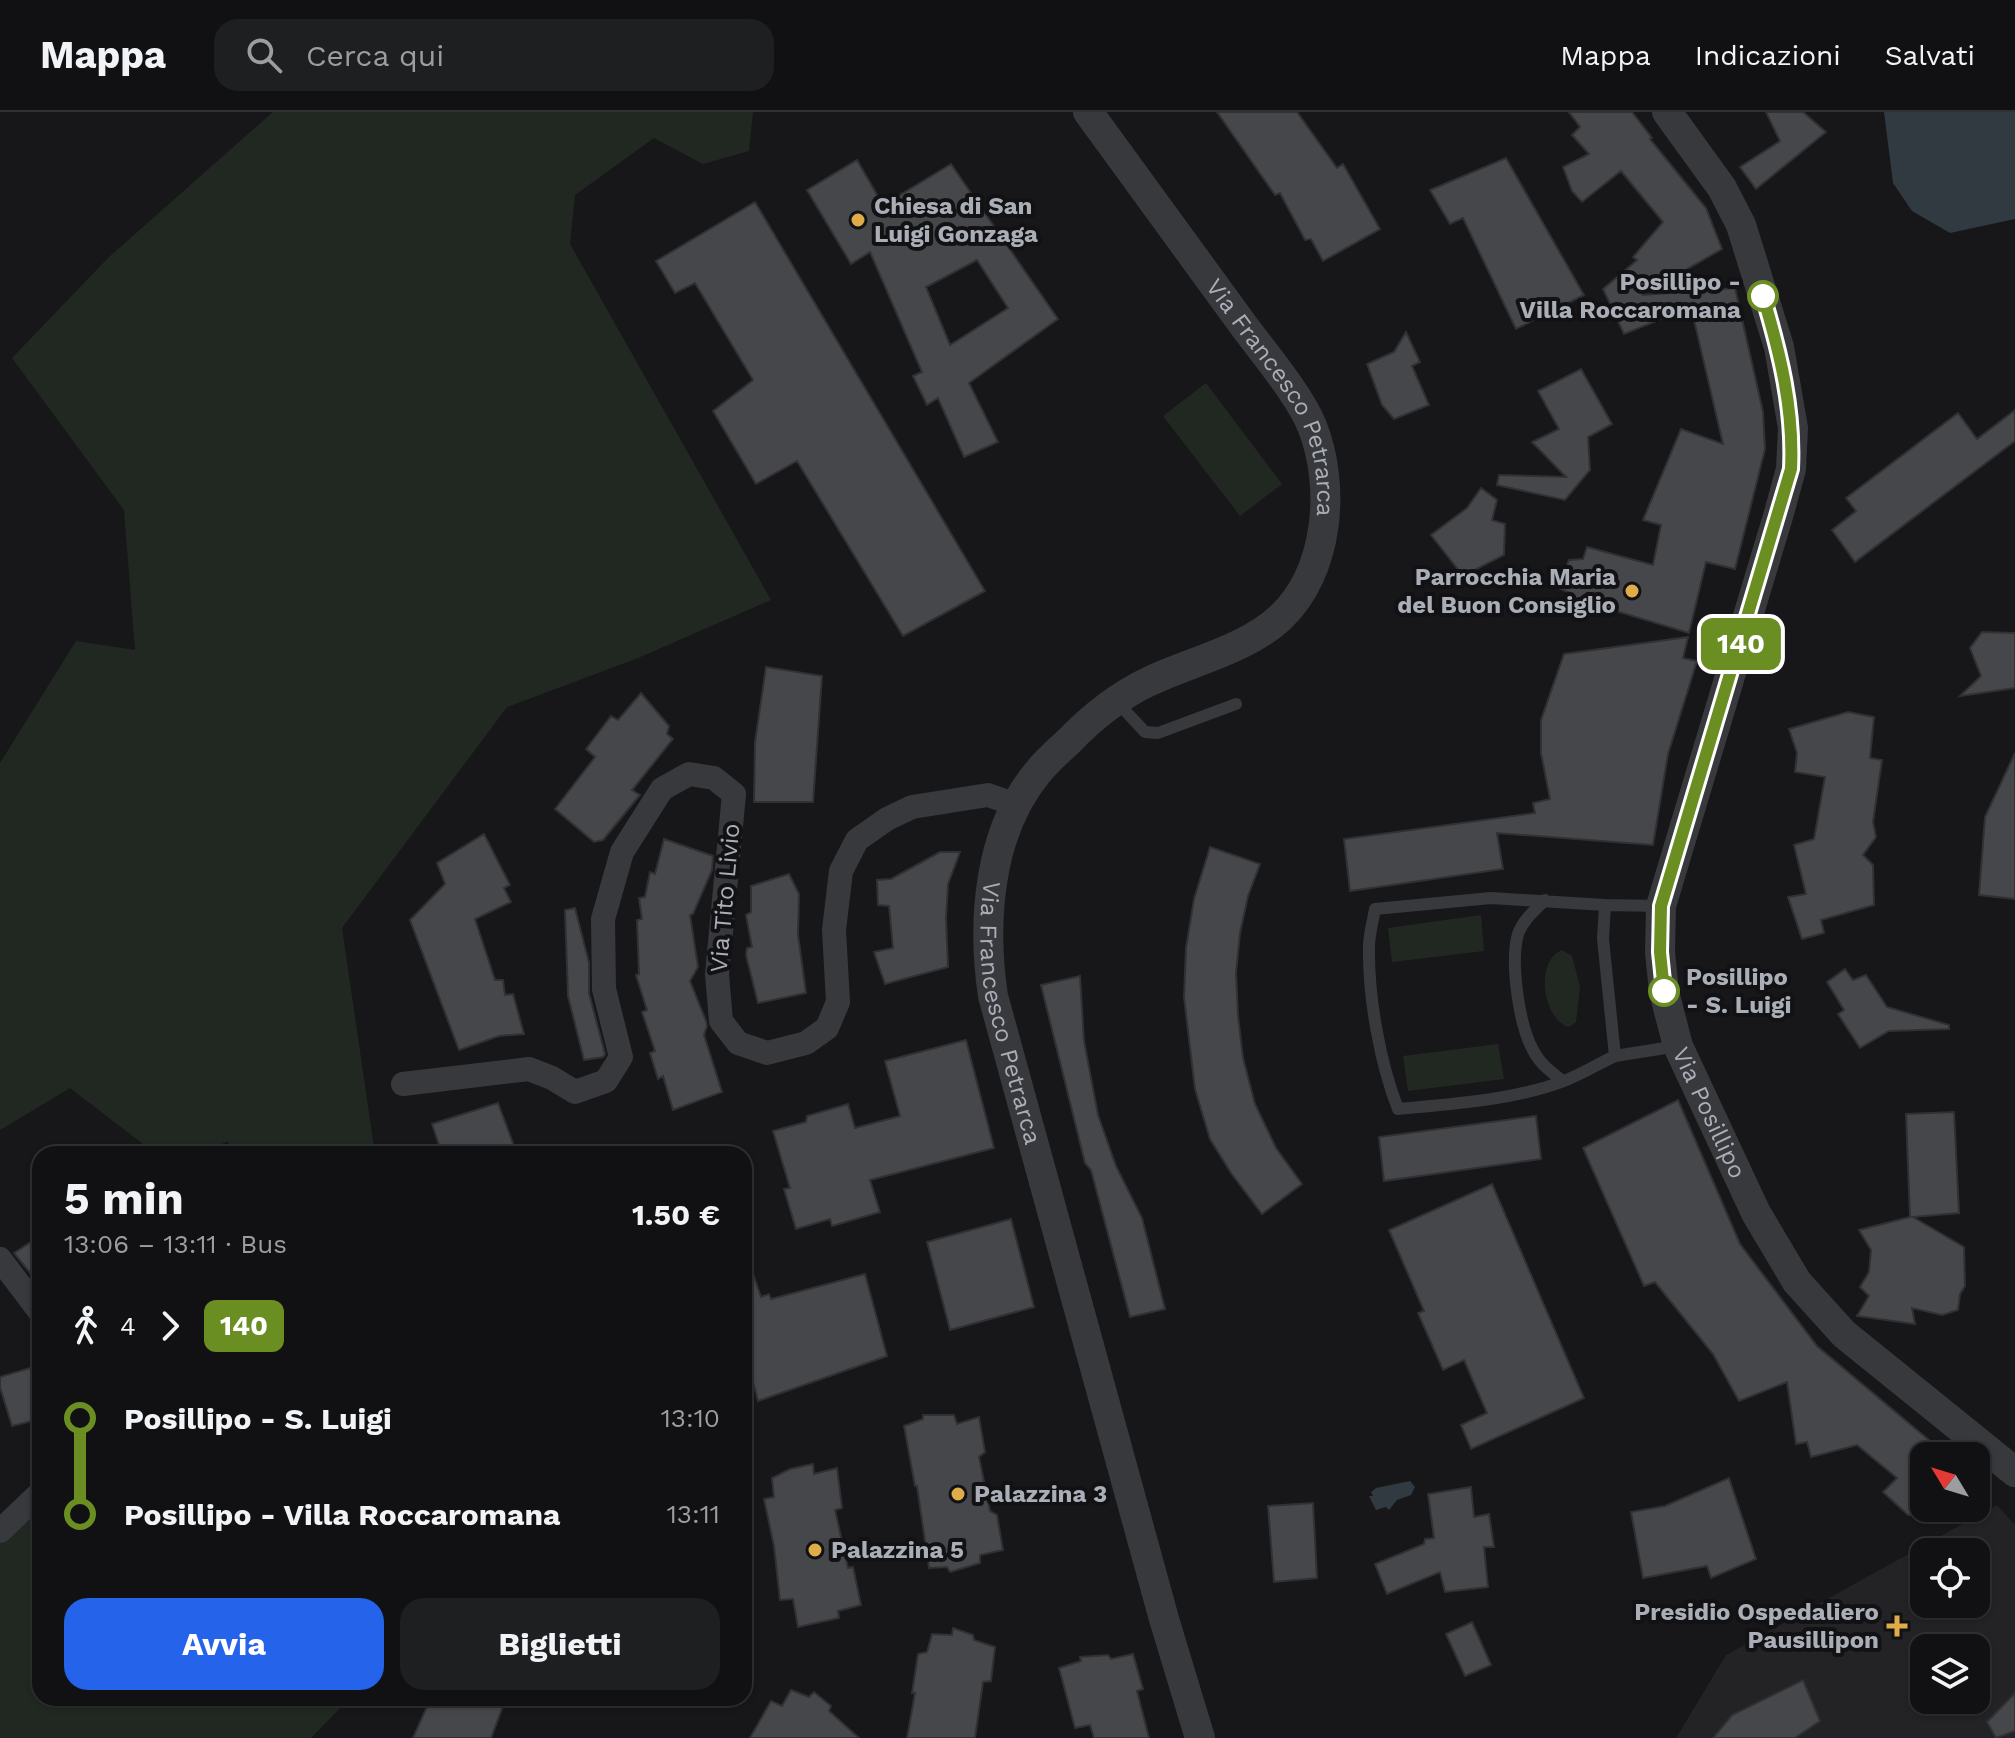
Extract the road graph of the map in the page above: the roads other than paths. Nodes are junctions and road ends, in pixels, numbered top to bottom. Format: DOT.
graph roads {
  1 [pos="1088,112"];
  2 [pos="1667,112"];
  3 [pos="1115,699"];
  4 [pos="1236,704"];
  5 [pos="1017,805"];
  6 [pos="1545,900"];
  7 [pos="1605,905"];
  8 [pos="1661,906"];
  9 [pos="1678,1046"];
  10 [pos="1615,1056"];
  11 [pos="1563,1081"];
  12 [pos="403,1084"];
  13 [pos="0,1259"];
  14 [pos="32,1301"];
  15 [pos="2015,1472"];
  16 [pos="32,1501"];
  17 [pos="0,1531"];
  18 [pos="1200,1738"];
  1 -- 3 [label="street, Via Francesco Petrarca"];
  2 -- 8 [label="street, Via Posillipo"];
  3 -- 4 [label="lane"];
  3 -- 5 [label="street, Via Francesco Petrarca"];
  5 -- 12 [label="street, Via Tito Livio"];
  5 -- 18 [label="street, Via Francesco Petrarca"];
  6 -- 7 [label="lane"];
  6 -- 11 [label="lane"];
  6 -- 11 [label="lane"];
  7 -- 8 [label="lane"];
  7 -- 10 [label="lane"];
  8 -- 9 [label="street, Via Posillipo"];
  9 -- 10 [label="lane"];
  9 -- 15 [label="street, Via Posillipo"];
  10 -- 11 [label="lane"];
  13 -- 14 [label="street"];
  16 -- 17 [label="street"];
}
